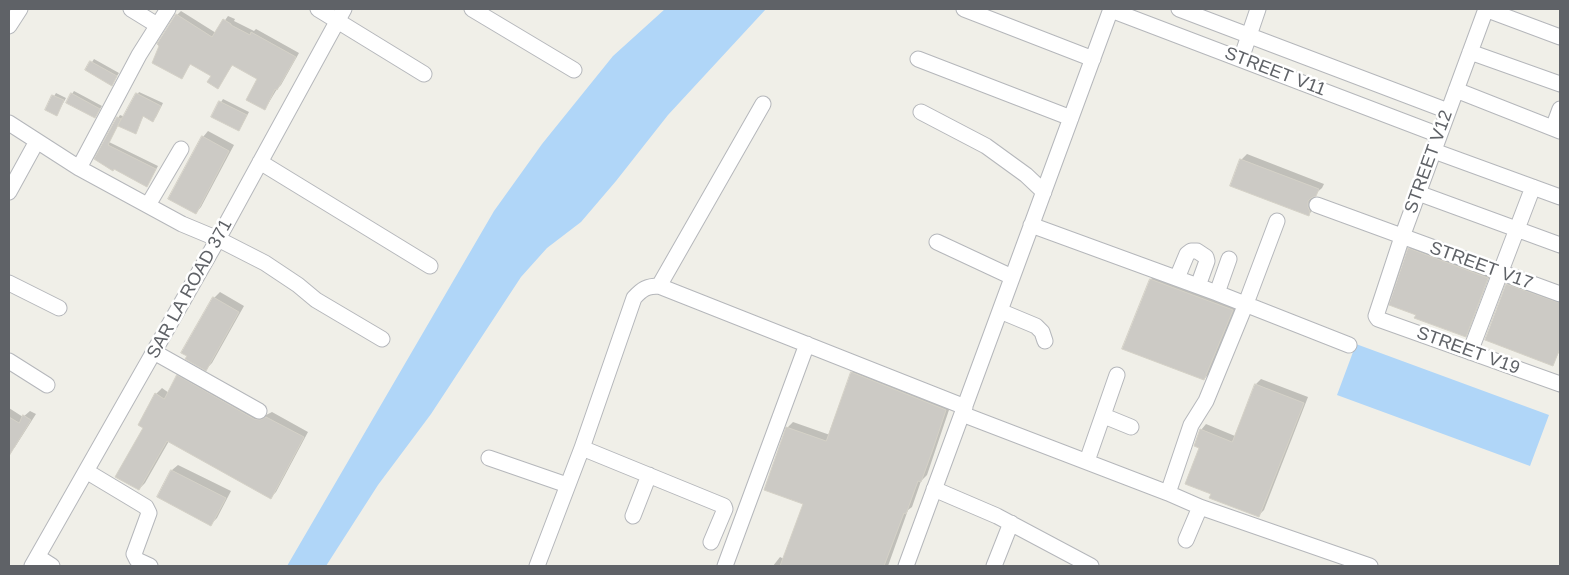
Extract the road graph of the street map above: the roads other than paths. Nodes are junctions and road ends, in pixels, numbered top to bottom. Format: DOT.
graph roads {
  1 [pos="20,9"];
  2 [pos="131,9"];
  3 [pos="168,9"];
  4 [pos="318,9"];
  5 [pos="472,9"];
  6 [pos="964,9"];
  7 [pos="1111,9"];
  8 [pos="1179,9"];
  9 [pos="1258,9"];
  10 [pos="1486,9"];
  11 [pos="341,14"];
  12 [pos="156,25"];
  13 [pos="9,26"];
  14 [pos="1249,35"];
  15 [pos="1560,38"];
  16 [pos="1470,52"];
  17 [pos="1093,58"];
  18 [pos="1240,59"];
  19 [pos="918,60"];
  20 [pos="574,70"];
  21 [pos="424,74"];
  22 [pos="1371,81"];
  23 [pos="1560,84"];
  24 [pos="1456,90"];
  25 [pos="763,104"];
  26 [pos="1360,105"];
  27 [pos="1560,109"];
  28 [pos="1448,111"];
  29 [pos="921,112"];
  30 [pos="1071,118"];
  31 [pos="9,123"];
  32 [pos="1557,129"];
  33 [pos="1439,135"];
  34 [pos="37,141"];
  35 [pos="181,149"];
  36 [pos="1434,151"];
  37 [pos="260,162"];
  38 [pos="79,168"];
  39 [pos="1533,187"];
  40 [pos="9,192"];
  41 [pos="1044,192"];
  42 [pos="1418,193"];
  43 [pos="1560,196"];
  44 [pos="148,205"];
  45 [pos="1317,205"];
  46 [pos="1277,220"];
  47 [pos="1031,225"];
  48 [pos="1516,229"];
  49 [pos="1402,237"];
  50 [pos="218,239"];
  51 [pos="936,242"];
  52 [pos="1560,245"];
  53 [pos="430,266"];
  54 [pos="1204,268"];
  55 [pos="1501,272"];
  56 [pos="1012,277"];
  57 [pos="1177,278"];
  58 [pos="9,282"];
  59 [pos="659,286"];
  60 [pos="1198,286"];
  61 [pos="1216,293"];
  62 [pos="1560,294"];
  63 [pos="1245,306"];
  64 [pos="59,308"];
  65 [pos="1000,310"];
  66 [pos="1376,316"];
  67 [pos="382,339"];
  68 [pos="1045,340"];
  69 [pos="807,344"];
  70 [pos="1349,345"];
  71 [pos="154,352"];
  72 [pos="1470,352"];
  73 [pos="9,361"];
  74 [pos="1118,375"];
  75 [pos="1560,384"];
  76 [pos="47,385"];
  77 [pos="963,410"];
  78 [pos="259,411"];
  79 [pos="1104,416"];
  80 [pos="1131,427"];
  81 [pos="582,448"];
  82 [pos="489,458"];
  83 [pos="1087,462"];
  84 [pos="86,471"];
  85 [pos="649,475"];
  86 [pos="567,485"];
  87 [pos="934,489"];
  88 [pos="1168,493"];
  89 [pos="1200,507"];
  90 [pos="633,516"];
  91 [pos="1011,523"];
  92 [pos="1186,540"];
  93 [pos="711,542"];
  94 [pos="35,562"];
  95 [pos="52,566"];
  96 [pos="150,566"];
  97 [pos="537,566"];
  98 [pos="725,566"];
  99 [pos="906,566"];
  100 [pos="994,566"];
  101 [pos="1092,566"];
  102 [pos="1370,566"];
  1 -- 13 [label="street"];
  2 -- 12 [label="street"];
  3 -- 12 [label="street"];
  4 -- 11 [label="street"];
  5 -- 20 [label="street"];
  6 -- 17 [label="street"];
  7 -- 17 [label="street"];
  7 -- 18 [label="street, STREET V11"];
  8 -- 14 [label="street, STREET V11"];
  9 -- 14 [label="street"];
  10 -- 15 [label="street"];
  10 -- 16 [label="street, STREET V12"];
  11 -- 21 [label="street"];
  11 -- 37 [label="street, SAR LA ROAD 371"];
  12 -- 38 [label="street"];
  14 -- 18 [label="street"];
  14 -- 22 [label="street, STREET V11"];
  16 -- 23 [label="street"];
  16 -- 24 [label="street, STREET V12"];
  17 -- 30 [label="street"];
  18 -- 26 [label="street, STREET V11"];
  19 -- 30 [label="street"];
  22 -- 26 [label="street"];
  22 -- 28 [label="street, STREET V11"];
  24 -- 28 [label="street, STREET V12"];
  24 -- 32 [label="street"];
  25 -- 59 [label="street"];
  26 -- 33 [label="street, STREET V11"];
  27 -- 32 [label="street"];
  28 -- 33 [label="street, STREET V12"];
  29 -- 41 [label="street"];
  30 -- 41 [label="street"];
  31 -- 34 [label="street"];
  33 -- 36 [label="street, STREET V12"];
  34 -- 38 [label="street"];
  34 -- 40 [label="street"];
  35 -- 44 [label="street"];
  36 -- 39 [label="street"];
  36 -- 42 [label="street, STREET V12"];
  37 -- 50 [label="street, SAR LA ROAD 371"];
  37 -- 53 [label="street"];
  38 -- 44 [label="street"];
  39 -- 43 [label="street"];
  39 -- 48 [label="street"];
  41 -- 47 [label="street"];
  42 -- 48 [label="street"];
  42 -- 49 [label="street, STREET V12"];
  44 -- 50 [label="street"];
  45 -- 49 [label="street, STREET V17"];
  46 -- 63 [label="street"];
  47 -- 56 [label="street"];
  47 -- 57 [label="street"];
  48 -- 52 [label="street"];
  48 -- 55 [label="street"];
  49 -- 55 [label="street, STREET V17"];
  49 -- 66 [label="street, STREET V12"];
  50 -- 67 [label="street"];
  50 -- 71 [label="street, SAR LA ROAD 371"];
  51 -- 56 [label="street"];
  54 -- 57 [label="street"];
  54 -- 60 [label="street"];
  54 -- 61 [label="street"];
  55 -- 62 [label="street, STREET V17"];
  55 -- 72 [label="street"];
  56 -- 65 [label="street"];
  57 -- 60 [label="street"];
  58 -- 64 [label="street"];
  59 -- 69 [label="street"];
  59 -- 81 [label="street"];
  60 -- 61 [label="street"];
  61 -- 63 [label="street"];
  63 -- 70 [label="street"];
  63 -- 88 [label="street"];
  65 -- 68 [label="street"];
  65 -- 77 [label="street"];
  66 -- 72 [label="street, STREET V19"];
  69 -- 77 [label="street"];
  69 -- 98 [label="street"];
  71 -- 78 [label="street"];
  71 -- 84 [label="street, SAR LA ROAD 371"];
  72 -- 75 [label="street, STREET V19"];
  73 -- 76 [label="street"];
  74 -- 79 [label="street"];
  77 -- 83 [label="street"];
  77 -- 87 [label="street"];
  79 -- 80 [label="street"];
  79 -- 83 [label="street"];
  81 -- 85 [label="street"];
  81 -- 86 [label="street"];
  82 -- 86 [label="street"];
  83 -- 88 [label="street"];
  84 -- 94 [label="street, SAR LA ROAD 371"];
  84 -- 96 [label="street"];
  85 -- 90 [label="street"];
  85 -- 93 [label="street"];
  86 -- 97 [label="street"];
  87 -- 91 [label="street"];
  87 -- 99 [label="street"];
  88 -- 89 [label="street"];
  89 -- 92 [label="street"];
  89 -- 102 [label="street"];
  91 -- 100 [label="street"];
  91 -- 101 [label="street"];
  94 -- 95 [label="street"];
}
